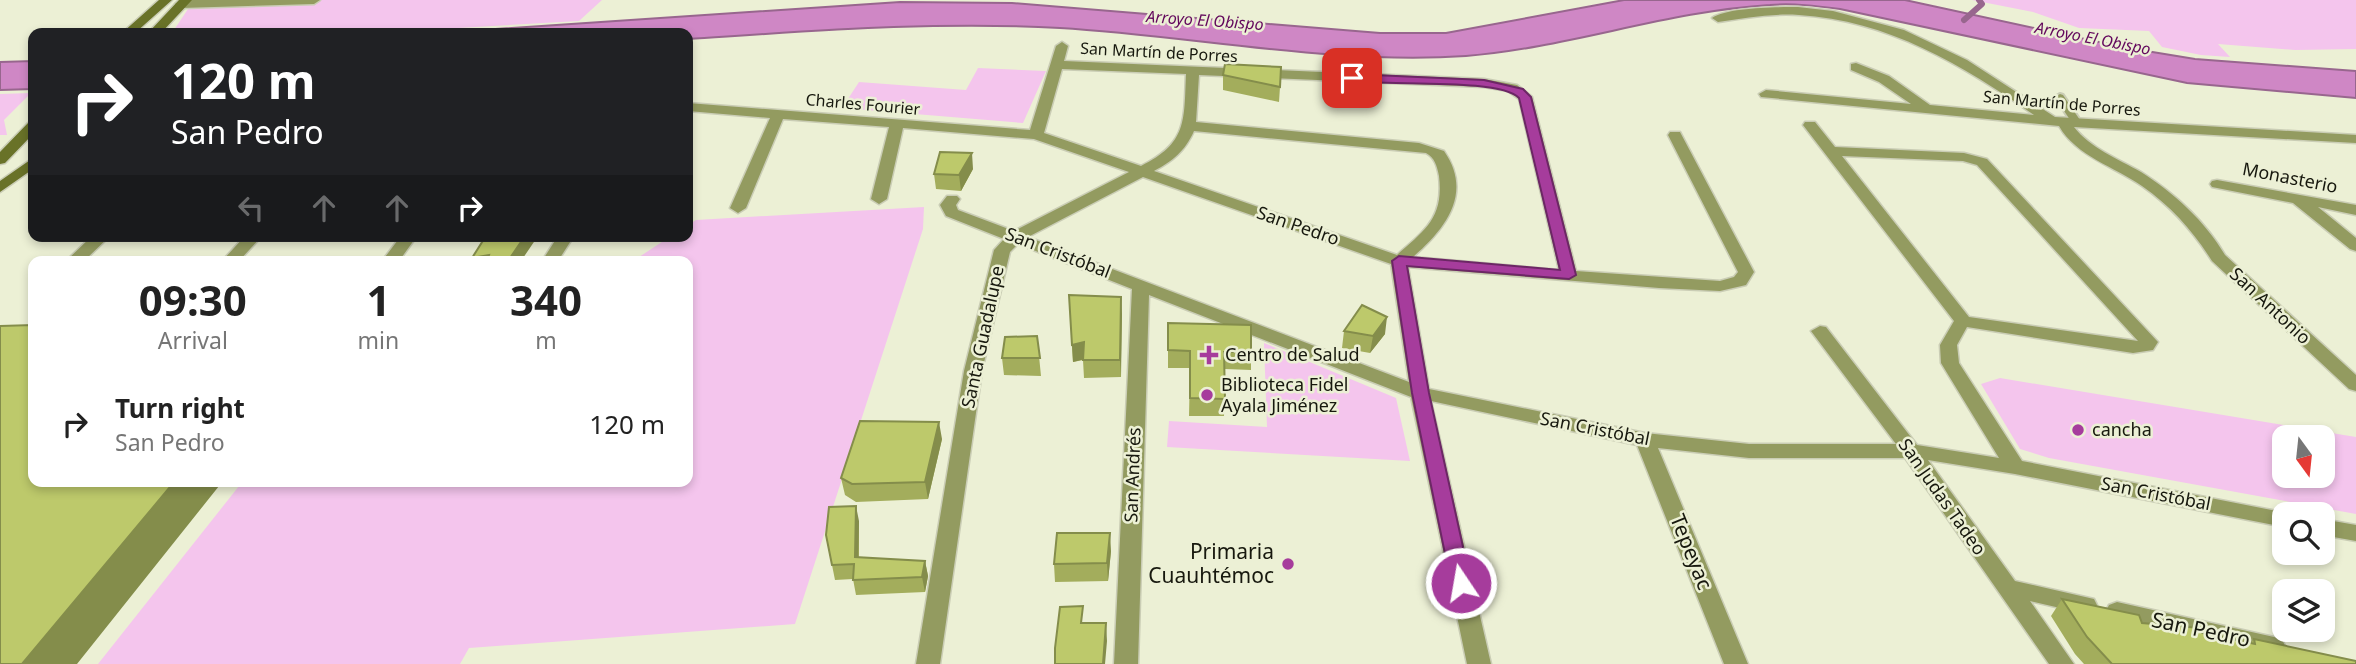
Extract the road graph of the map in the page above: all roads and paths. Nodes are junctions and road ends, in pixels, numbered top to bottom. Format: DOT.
graph roads {
  1 [pos="166,0"];
  2 [pos="314,0"];
  3 [pos="184,2"];
  4 [pos="1718,18"];
  5 [pos="134,28"];
  6 [pos="158,28"];
  7 [pos="1062,46"];
  8 [pos="1057,65"];
  9 [pos="1856,67"];
  10 [pos="1193,71"];
  11 [pos="1766,94"];
  12 [pos="2060,97"];
  13 [pos="693,107"];
  14 [pos="1927,108"];
  15 [pos="778,114"];
  16 [pos="2064,122"];
  17 [pos="897,125"];
  18 [pos="1810,125"];
  19 [pos="1190,127"];
  20 [pos="28,130"];
  21 [pos="1035,135"];
  22 [pos="1675,135"];
  23 [pos="2356,139"];
  24 [pos="7,147"];
  25 [pos="1831,151"];
  26 [pos="0,160"];
  27 [pos="28,166"];
  28 [pos="1142,171"];
  29 [pos="2217,184"];
  30 [pos="0,188"];
  31 [pos="879,199"];
  32 [pos="953,199"];
  33 [pos="2298,199"];
  34 [pos="738,208"];
  35 [pos="2356,210"];
  36 [pos="1017,236"];
  37 [pos="95,242"];
  38 [pos="248,242"];
  39 [pos="404,242"];
  40 [pos="2356,246"];
  41 [pos="80,256"];
  42 [pos="235,256"];
  43 [pos="394,256"];
  44 [pos="1399,261"];
  45 [pos="1569,275"];
  46 [pos="1141,285"];
  47 [pos="1963,321"];
  48 [pos="1820,331"];
  49 [pos="2356,385"];
  50 [pos="1420,393"];
  51 [pos="1645,440"];
  52 [pos="1911,451"];
  53 [pos="2015,467"];
  54 [pos="2272,517"];
  55 [pos="2335,529"];
  56 [pos="2356,533"];
  57 [pos="2005,587"];
  58 [pos="2302,652"];
  59 [pos="928,664"];
  60 [pos="1126,664"];
  61 [pos="1479,664"];
  62 [pos="1736,664"];
  63 [pos="2062,664"];
  1 -- 5 [label="street"];
  2 -- 3 [label="street"];
  3 -- 6 [label="street"];
  4 -- 16 [label="street, San Antonio"];
  7 -- 8 [label="street"];
  8 -- 10 [label="street, San Martín de Porres"];
  8 -- 21 [label="street"];
  9 -- 14 [label="street"];
  10 -- 19 [label="street"];
  10 -- 45 [label="street, San Martín de Porres"];
  11 -- 14 [label="street, San Martín de Porres"];
  12 -- 16 [label="lane"];
  13 -- 15 [label="street, Charles Fourier"];
  14 -- 16 [label="street, San Martín de Porres"];
  15 -- 17 [label="street, Charles Fourier"];
  15 -- 34 [label="street"];
  16 -- 23 [label="street, San Martín de Porres"];
  16 -- 49 [label="street, San Antonio"];
  17 -- 21 [label="street, Charles Fourier"];
  17 -- 31 [label="street"];
  18 -- 25 [label="street"];
  19 -- 28 [label="street, Santa Guadalupe"];
  19 -- 44 [label="street"];
  20 -- 24 [label="street"];
  21 -- 28 [label="street, San Pedro"];
  22 -- 45 [label="street, San Pedro"];
  24 -- 26 [label="street"];
  25 -- 47 [label="street"];
  25 -- 47 [label="street"];
  27 -- 30 [label="street"];
  28 -- 36 [label="street, Santa Guadalupe"];
  28 -- 44 [label="street, San Pedro"];
  29 -- 33 [label="street, Monasterio"];
  32 -- 36 [label="street, San Cristóbal"];
  33 -- 35 [label="street, Monasterio"];
  33 -- 40 [label="street"];
  36 -- 46 [label="street, San Cristóbal"];
  36 -- 59 [label="street, Santa Guadalupe"];
  37 -- 41 [label="street"];
  38 -- 42 [label="street"];
  39 -- 43 [label="street"];
  44 -- 45 [label="street, San Pedro"];
  44 -- 50 [label="street"];
  46 -- 50 [label="street, San Cristóbal"];
  46 -- 60 [label="street, San Andrés"];
  47 -- 53 [label="street"];
  48 -- 52 [label="street, San Judas Tadeo"];
  50 -- 51 [label="street, San Cristóbal"];
  50 -- 61 [label="street"];
  51 -- 52 [label="street, San Cristóbal"];
  51 -- 62 [label="street, Tepeyac"];
  52 -- 53 [label="street, San Cristóbal"];
  52 -- 57 [label="street, San Judas Tadeo"];
  53 -- 54 [label="street, San Cristóbal"];
  55 -- 56 [label="street"];
  57 -- 58 [label="street, San Pedro"];
  57 -- 63 [label="street, San Judas Tadeo"];
}
